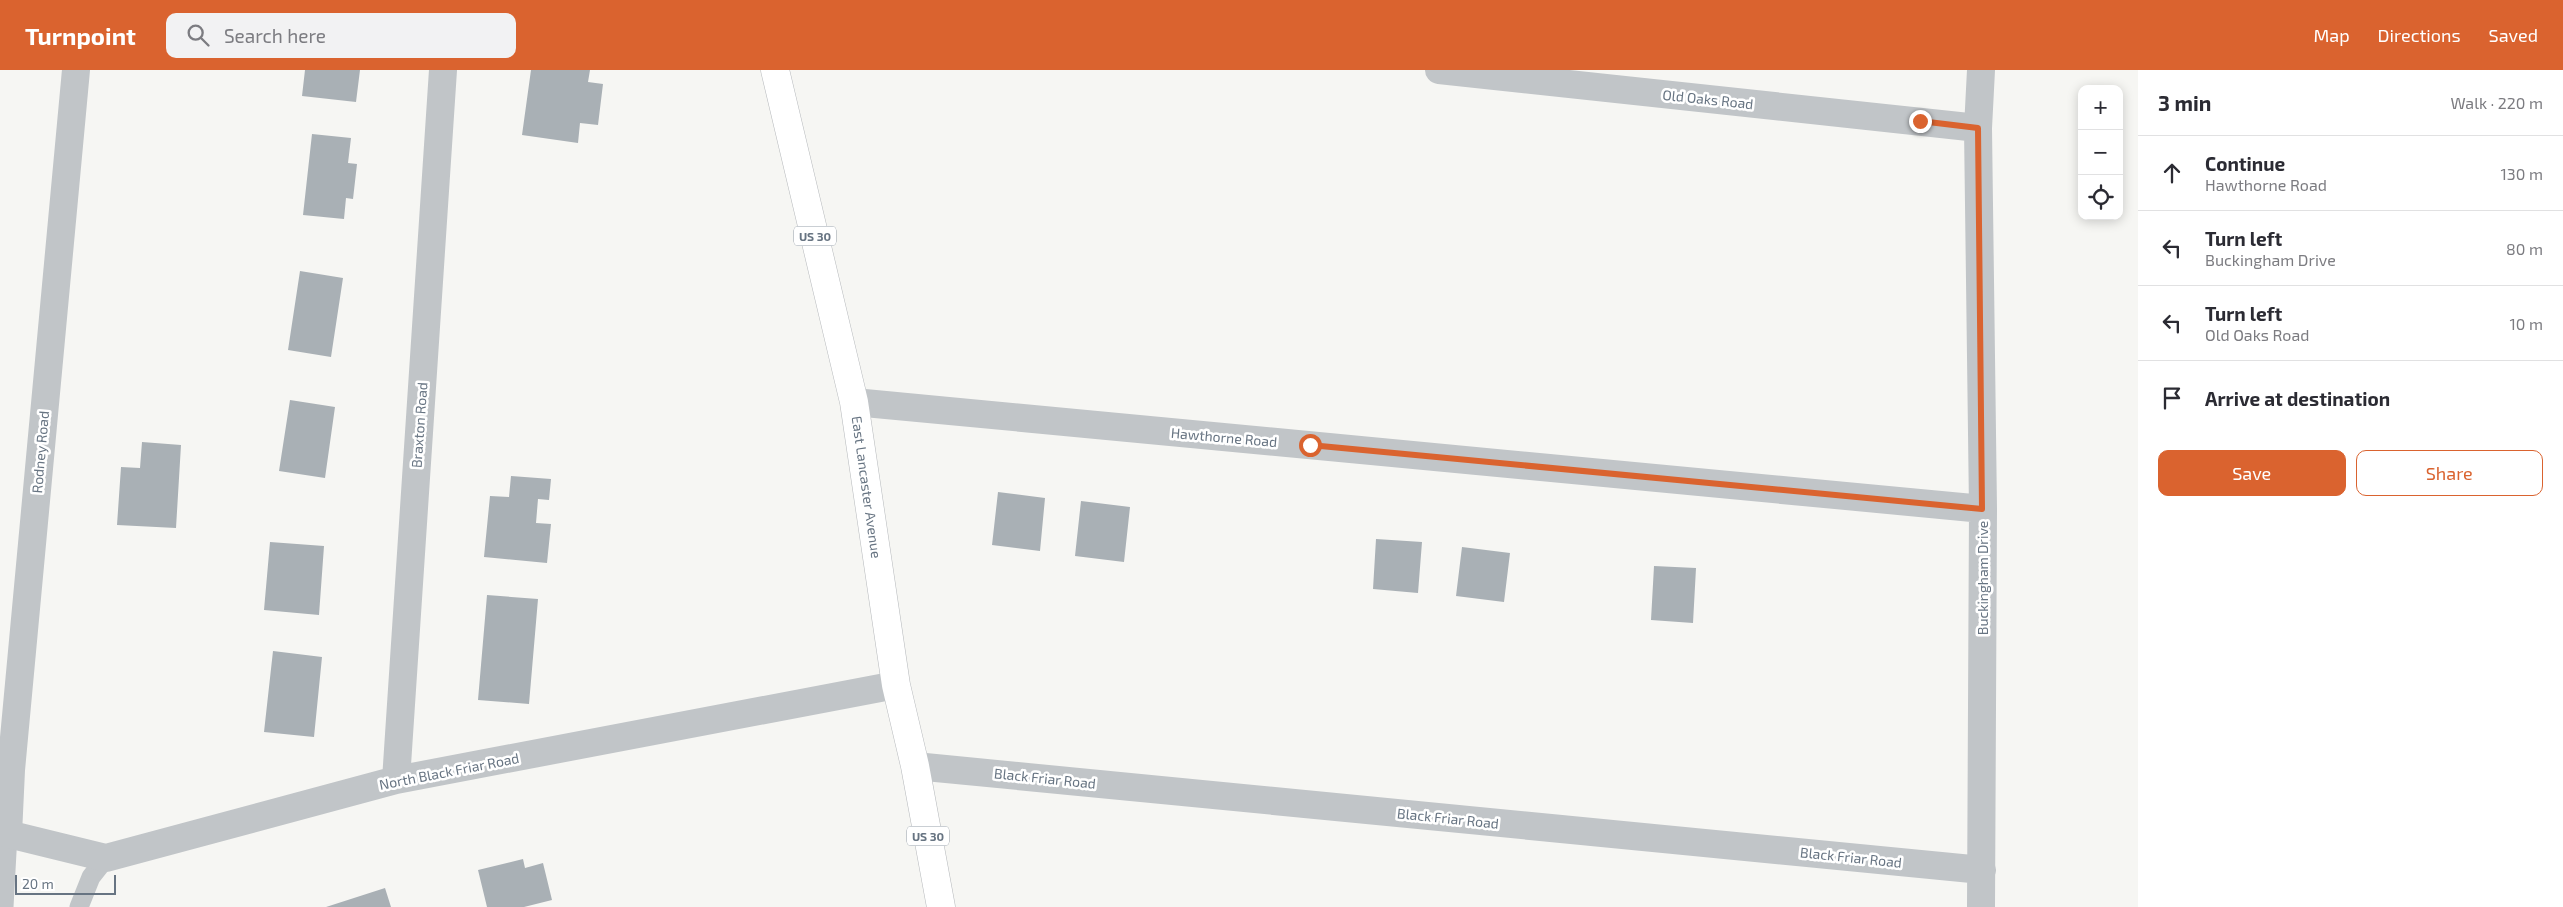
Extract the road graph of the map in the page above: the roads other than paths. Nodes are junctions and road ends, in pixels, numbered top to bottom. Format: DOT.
graph roads {
  1 [pos="76,70"];
  2 [pos="443,70"];
  3 [pos="775,70"];
  4 [pos="1439,70"];
  5 [pos="1981,70"];
  6 [pos="1978,128"];
  7 [pos="854,402"];
  8 [pos="1982,509"];
  9 [pos="896,685"];
  10 [pos="915,766"];
  11 [pos="396,780"];
  12 [pos="8,834"];
  13 [pos="106,858"];
  14 [pos="1982,870"];
  15 [pos="4,907"];
  16 [pos="79,907"];
  17 [pos="941,907"];
  18 [pos="1981,907"];
  1 -- 12 [label="street, Rodney Road"];
  2 -- 11 [label="street, Braxton Road"];
  3 -- 7 [label="highway, East Lancaster Avenue / US 30"];
  4 -- 6 [label="street, Old Oaks Road"];
  5 -- 6 [label="street, Buckingham Drive"];
  6 -- 8 [label="street, Buckingham Drive"];
  7 -- 8 [label="street, Hawthorne Road"];
  7 -- 9 [label="highway, East Lancaster Avenue / US 30"];
  8 -- 14 [label="street, Buckingham Drive"];
  9 -- 10 [label="highway, East Lancaster Avenue / US 30"];
  9 -- 11 [label="street, North Black Friar Road"];
  10 -- 14 [label="street, Black Friar Road"];
  10 -- 17 [label="highway, East Lancaster Avenue / US 30"];
  11 -- 13 [label="street, North Black Friar Road"];
  12 -- 13 [label="street, North Black Friar Road"];
  12 -- 15 [label="lane"];
  13 -- 16 [label="lane"];
  14 -- 18 [label="street, Buckingham Drive"];
}
